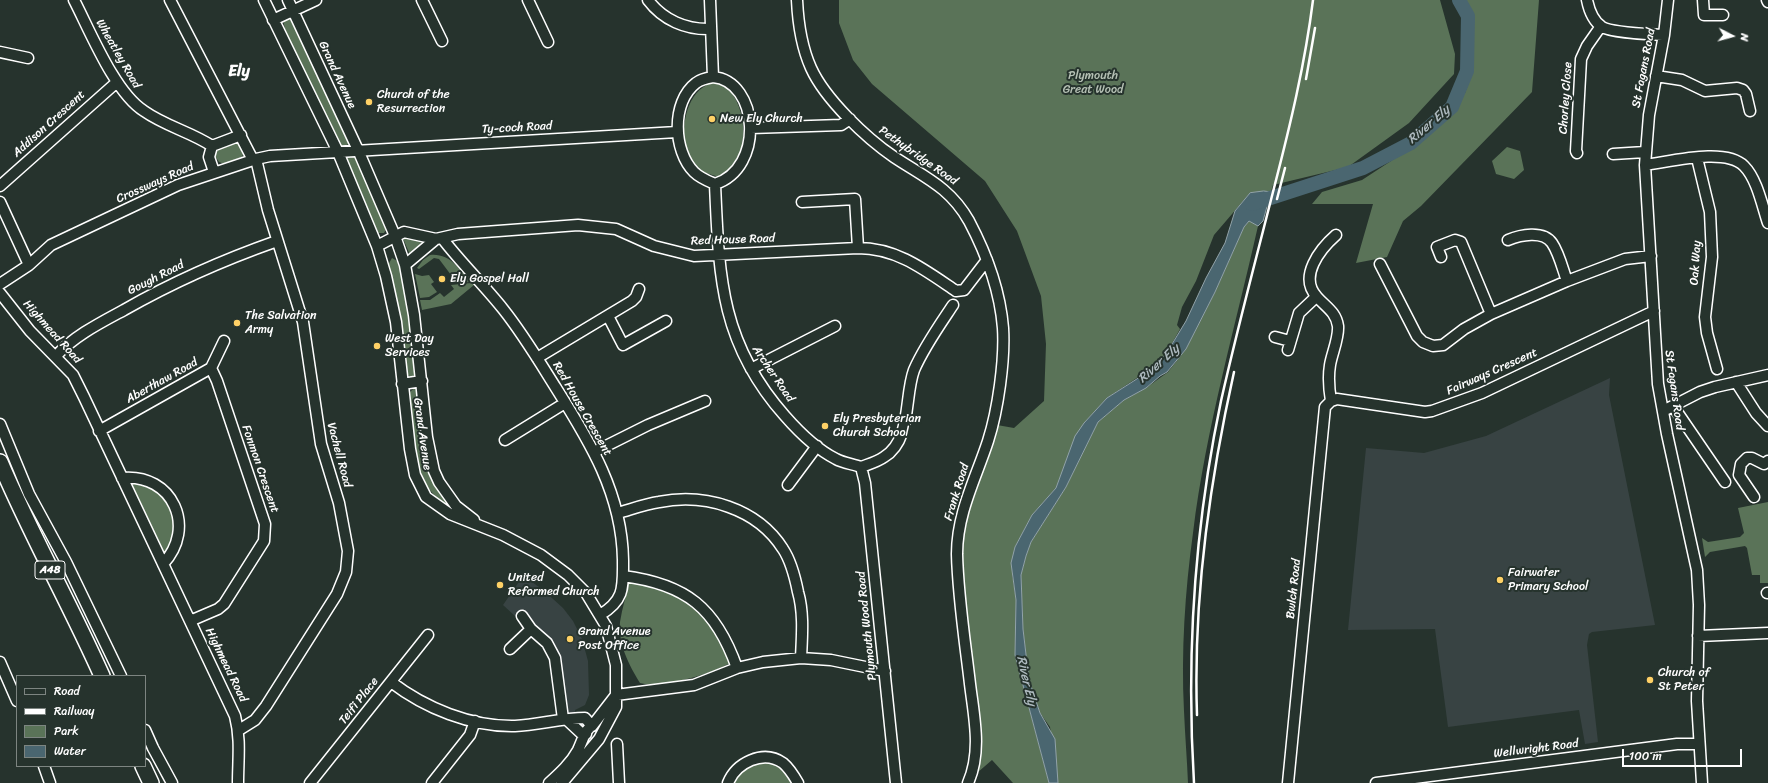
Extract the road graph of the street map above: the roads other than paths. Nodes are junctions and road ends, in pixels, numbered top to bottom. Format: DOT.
graph roads {
  1 [pos="74,0"];
  2 [pos="170,0"];
  3 [pos="264,0"];
  4 [pos="288,0"];
  5 [pos="316,0"];
  6 [pos="422,0"];
  7 [pos="528,0"];
  8 [pos="648,0"];
  9 [pos="710,0"];
  10 [pos="797,0"];
  11 [pos="1587,0"];
  12 [pos="1668,0"];
  13 [pos="1703,0"];
  14 [pos="293,9"];
  15 [pos="1722,15"];
  16 [pos="273,20"];
  17 [pos="1601,26"];
  18 [pos="711,29"];
  19 [pos="1664,35"];
  20 [pos="442,41"];
  21 [pos="548,42"];
  22 [pos="0,52"];
  23 [pos="28,58"];
  24 [pos="1656,76"];
  25 [pos="713,77"];
  26 [pos="117,82"];
  27 [pos="1750,111"];
  28 [pos="850,119"];
  29 [pos="751,128"];
  30 [pos="677,132"];
  31 [pos="241,135"];
  32 [pos="212,146"];
  33 [pos="358,150"];
  34 [pos="338,152"];
  35 [pos="1645,152"];
  36 [pos="1578,153"];
  37 [pos="1613,154"];
  38 [pos="1697,158"];
  39 [pos="254,159"];
  40 [pos="1645,165"];
  41 [pos="214,172"];
  42 [pos="715,184"];
  43 [pos="0,186"];
  44 [pos="0,202"];
  45 [pos="802,202"];
  46 [pos="1768,223"];
  47 [pos="1336,235"];
  48 [pos="395,236"];
  49 [pos="439,239"];
  50 [pos="1508,240"];
  51 [pos="277,241"];
  52 [pos="377,246"];
  53 [pos="858,248"];
  54 [pos="718,254"];
  55 [pos="1651,256"];
  56 [pos="1441,257"];
  57 [pos="987,260"];
  58 [pos="1380,264"];
  59 [pos="29,265"];
  60 [pos="404,265"];
  61 [pos="1567,281"];
  62 [pos="0,284"];
  63 [pos="639,289"];
  64 [pos="0,293"];
  65 [pos="1316,297"];
  66 [pos="953,305"];
  67 [pos="1654,311"];
  68 [pos="1491,314"];
  69 [pos="608,316"];
  70 [pos="666,321"];
  71 [pos="835,326"];
  72 [pos="1275,337"];
  73 [pos="224,341"];
  74 [pos="56,356"];
  75 [pos="537,358"];
  76 [pos="211,368"];
  77 [pos="751,369"];
  78 [pos="1717,369"];
  79 [pos="1768,375"];
  80 [pos="422,381"];
  81 [pos="1736,382"];
  82 [pos="402,384"];
  83 [pos="705,401"];
  84 [pos="1331,401"];
  85 [pos="566,403"];
  86 [pos="1673,406"];
  87 [pos="1663,411"];
  88 [pos="0,424"];
  89 [pos="1768,426"];
  90 [pos="100,430"];
  91 [pos="505,440"];
  92 [pos="817,446"];
  93 [pos="594,452"];
  94 [pos="1768,461"];
  95 [pos="0,462"];
  96 [pos="862,468"];
  97 [pos="122,478"];
  98 [pos="1725,482"];
  99 [pos="788,485"];
  100 [pos="1754,497"];
  101 [pos="618,513"];
  102 [pos="478,524"];
  103 [pos="163,564"];
  104 [pos="623,576"];
  105 [pos="88,608"];
  106 [pos="74,614"];
  107 [pos="600,614"];
  108 [pos="522,616"];
  109 [pos="190,621"];
  110 [pos="531,629"];
  111 [pos="1768,633"];
  112 [pos="428,635"];
  113 [pos="1698,636"];
  114 [pos="510,649"];
  115 [pos="801,658"];
  116 [pos="0,662"];
  117 [pos="737,668"];
  118 [pos="885,671"];
  119 [pos="102,675"];
  120 [pos="121,675"];
  121 [pos="391,682"];
  122 [pos="616,695"];
  123 [pos="16,699"];
  124 [pos="564,719"];
  125 [pos="475,721"];
  126 [pos="239,730"];
  127 [pos="589,730"];
  128 [pos="146,732"];
  129 [pos="599,737"];
  130 [pos="617,744"];
  131 [pos="1699,744"];
  132 [pos="44,767"];
  133 [pos="143,767"];
  134 [pos="50,783"];
  135 [pos="151,783"];
  136 [pos="172,783"];
  137 [pos="238,783"];
  138 [pos="310,783"];
  139 [pos="432,783"];
  140 [pos="550,783"];
  141 [pos="562,783"];
  142 [pos="619,783"];
  143 [pos="728,783"];
  144 [pos="798,783"];
  145 [pos="896,783"];
  146 [pos="968,783"];
  147 [pos="1288,783"];
  148 [pos="1376,783"];
  149 [pos="1702,783"];
  1 -- 26 [label="street, Wheatley Road"];
  2 -- 31 [label="street, Vachell Road"];
  3 -- 16 [label="street, Grand Avenue"];
  4 -- 14 [label="street, Grand Avenue"];
  5 -- 14 [label="street"];
  6 -- 20 [label="street"];
  7 -- 21 [label="street"];
  8 -- 18 [label="street"];
  9 -- 18 [label="street"];
  10 -- 28 [label="street, Pethybridge Road"];
  11 -- 17 [label="street"];
  12 -- 19 [label="street, St Fagans Road"];
  13 -- 15 [label="street"];
  14 -- 16 [label="street"];
  14 -- 33 [label="street, Grand Avenue"];
  16 -- 34 [label="street, Grand Avenue"];
  17 -- 19 [label="street"];
  17 -- 36 [label="street, Chorley Close"];
  18 -- 25 [label="street"];
  19 -- 24 [label="street, St Fagans Road"];
  22 -- 23 [label="street"];
  24 -- 27 [label="street"];
  24 -- 35 [label="street, St Fagans Road"];
  25 -- 29 [label="street"];
  25 -- 30 [label="street"];
  26 -- 32 [label="street, Wheatley Road"];
  26 -- 43 [label="street, Addison Crescent"];
  28 -- 29 [label="street"];
  28 -- 57 [label="street, Pethybridge Road"];
  29 -- 42 [label="street"];
  30 -- 33 [label="street, Ty-coch Road"];
  30 -- 42 [label="street"];
  31 -- 32 [label="street"];
  31 -- 39 [label="street, Vachell Road"];
  32 -- 41 [label="street"];
  33 -- 34 [label="street"];
  33 -- 48 [label="street, Grand Avenue"];
  34 -- 39 [label="street, Crossways Road"];
  34 -- 52 [label="street, Grand Avenue"];
  35 -- 37 [label="street"];
  35 -- 40 [label="street, St Fagans Road"];
  38 -- 40 [label="street"];
  38 -- 46 [label="street"];
  38 -- 78 [label="street, Oak Way"];
  39 -- 41 [label="street, Crossways Road"];
  39 -- 51 [label="street, Vachell Road"];
  40 -- 55 [label="street, St Fagans Road"];
  41 -- 59 [label="street, Crossways Road"];
  42 -- 54 [label="street, Archer Road"];
  44 -- 59 [label="street"];
  45 -- 53 [label="street"];
  47 -- 65 [label="street"];
  48 -- 49 [label="street, Red House Road"];
  48 -- 52 [label="street"];
  48 -- 60 [label="street, Grand Avenue"];
  49 -- 54 [label="street, Red House Road"];
  49 -- 60 [label="street, Red House Road"];
  49 -- 75 [label="street, Red House Crescent"];
  50 -- 61 [label="street"];
  51 -- 74 [label="street, Gough Road"];
  51 -- 126 [label="street, Vachell Road"];
  52 -- 82 [label="street, Grand Avenue"];
  53 -- 54 [label="street, Red House Road"];
  53 -- 57 [label="street, Red House Road"];
  54 -- 77 [label="street, Archer Road"];
  55 -- 61 [label="street"];
  55 -- 67 [label="street, St Fagans Road"];
  56 -- 68 [label="street"];
  57 -- 146 [label="street, Frank Road"];
  58 -- 68 [label="street"];
  59 -- 62 [label="street, Crossways Road"];
  60 -- 80 [label="street, Grand Avenue"];
  61 -- 68 [label="street"];
  63 -- 69 [label="street"];
  64 -- 74 [label="street, Highmead Road"];
  65 -- 72 [label="street"];
  65 -- 84 [label="street"];
  66 -- 96 [label="street"];
  67 -- 84 [label="street, Fairways Crescent"];
  67 -- 87 [label="street, St Fagans Road"];
  69 -- 70 [label="street"];
  69 -- 75 [label="street"];
  71 -- 77 [label="street"];
  73 -- 76 [label="street, Aberthaw Road"];
  74 -- 90 [label="street, Highmead Road"];
  75 -- 85 [label="street, Red House Crescent"];
  76 -- 90 [label="street, Aberthaw Road"];
  76 -- 109 [label="street, Fonmon Crescent"];
  77 -- 92 [label="street, Archer Road"];
  79 -- 81 [label="street"];
  80 -- 82 [label="street, Grand Avenue"];
  80 -- 102 [label="street, Grand Avenue"];
  81 -- 86 [label="street"];
  81 -- 89 [label="street"];
  82 -- 102 [label="street, Grand Avenue"];
  83 -- 93 [label="street"];
  84 -- 147 [label="street, Bwlch Road"];
  85 -- 91 [label="street"];
  85 -- 93 [label="street, Red House Crescent"];
  86 -- 87 [label="street"];
  86 -- 98 [label="street"];
  87 -- 113 [label="street, St Fagans Road"];
  88 -- 105 [label="street"];
  90 -- 97 [label="street, Highmead Road"];
  92 -- 96 [label="street, Archer Road"];
  92 -- 99 [label="street"];
  93 -- 101 [label="street, Red House Crescent"];
  94 -- 100 [label="street"];
  95 -- 106 [label="highway, A48"];
  96 -- 118 [label="street, Plymouth Wood Road"];
  97 -- 103 [label="street, Highmead Road"];
  97 -- 103 [label="street"];
  101 -- 104 [label="street, Red House Crescent"];
  101 -- 115 [label="street"];
  102 -- 107 [label="street, Grand Avenue"];
  103 -- 109 [label="street, Highmead Road"];
  104 -- 107 [label="street, Red House Crescent"];
  104 -- 117 [label="street"];
  105 -- 106 [label="street"];
  105 -- 120 [label="street"];
  106 -- 119 [label="highway, A48"];
  107 -- 122 [label="street, Grand Avenue"];
  108 -- 110 [label="street"];
  109 -- 126 [label="street, Highmead Road"];
  110 -- 114 [label="street"];
  110 -- 124 [label="street"];
  111 -- 113 [label="street"];
  112 -- 121 [label="street, Teifi Place"];
  113 -- 131 [label="street, St Fagans Road"];
  115 -- 117 [label="street"];
  115 -- 118 [label="street"];
  116 -- 123 [label="street"];
  117 -- 122 [label="street"];
  118 -- 145 [label="street, Plymouth Wood Road"];
  121 -- 125 [label="street"];
  121 -- 138 [label="street, Teifi Place"];
  122 -- 127 [label="street"];
  122 -- 129 [label="street, Grand Avenue"];
  124 -- 125 [label="street"];
  124 -- 127 [label="street"];
  124 -- 127 [label="street"];
  125 -- 139 [label="street"];
  126 -- 137 [label="street, Highmead Road"];
  127 -- 129 [label="street"];
  127 -- 129 [label="street"];
  127 -- 140 [label="street"];
  128 -- 136 [label="street"];
  129 -- 141 [label="street, Grand Avenue"];
  130 -- 142 [label="street"];
  131 -- 148 [label="street, Wellwright Road"];
  131 -- 149 [label="street, St Fagans Road"];
  132 -- 134 [label="street"];
  133 -- 135 [label="highway"];
  143 -- 144 [label="street"];
}
